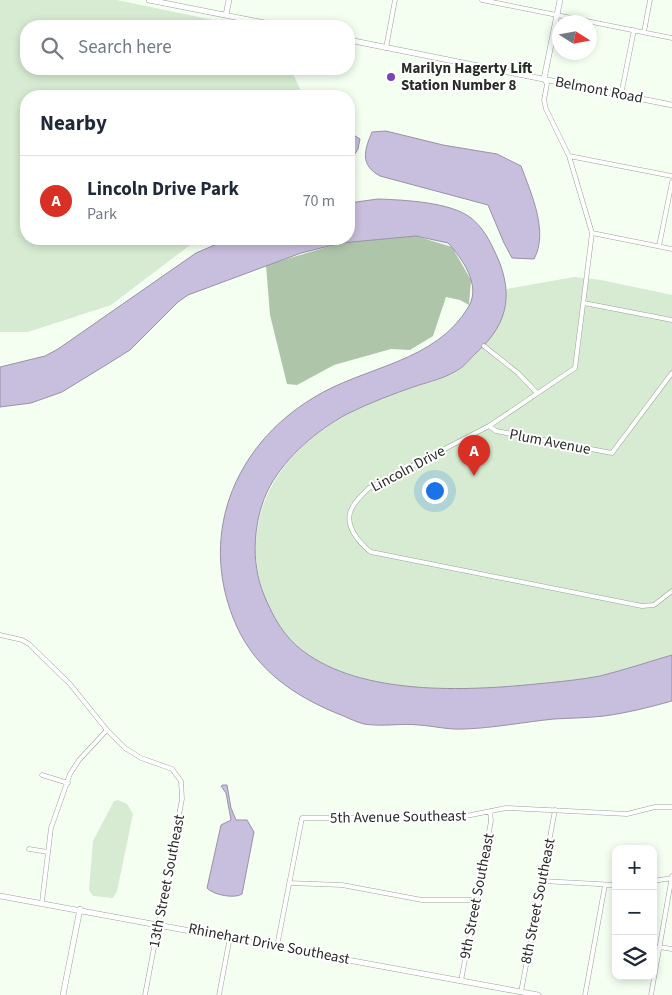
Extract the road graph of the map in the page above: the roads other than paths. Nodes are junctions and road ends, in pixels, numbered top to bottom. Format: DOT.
graph roads {
  1 [pos="150,0"];
  2 [pos="229,0"];
  3 [pos="395,0"];
  4 [pos="482,0"];
  5 [pos="560,0"];
  6 [pos="650,0"];
  7 [pos="226,15"];
  8 [pos="558,15"];
  9 [pos="251,20"];
  10 [pos="597,23"];
  11 [pos="634,30"];
  12 [pos="644,32"];
  13 [pos="672,38"];
  14 [pos="355,41"];
  15 [pos="552,43"];
  16 [pos="386,48"];
  17 [pos="544,80"];
  18 [pos="621,95"];
  19 [pos="672,105"];
  20 [pos="569,156"];
  21 [pos="672,176"];
  22 [pos="672,182"];
  23 [pos="592,233"];
  24 [pos="659,246"];
  25 [pos="672,249"];
  26 [pos="584,303"];
  27 [pos="672,320"];
  28 [pos="484,346"];
  29 [pos="672,374"];
  30 [pos="537,393"];
  31 [pos="489,426"];
  32 [pos="672,591"];
  33 [pos="0,635"];
  34 [pos="107,730"];
  35 [pos="42,775"];
  36 [pos="68,782"];
  37 [pos="672,807"];
  38 [pos="554,810"];
  39 [pos="490,811"];
  40 [pos="29,849"];
  41 [pos="48,852"];
  42 [pos="672,877"];
  43 [pos="657,880"];
  44 [pos="542,881"];
  45 [pos="289,883"];
  46 [pos="605,885"];
  47 [pos="612,885"];
  48 [pos="0,896"];
  49 [pos="476,900"];
  50 [pos="42,902"];
  51 [pos="80,909"];
  52 [pos="158,923"];
  53 [pos="230,937"];
  54 [pos="277,946"];
  55 [pos="659,947"];
  56 [pos="672,949"];
  57 [pos="461,981"];
  58 [pos="522,992"];
  59 [pos="63,995"];
  60 [pos="145,995"];
  61 [pos="219,995"];
  62 [pos="538,995"];
  63 [pos="586,995"];
  64 [pos="650,995"];
  1 -- 7 [label="street"];
  2 -- 7 [label="street"];
  3 -- 16 [label="street"];
  4 -- 8 [label="street"];
  5 -- 8 [label="street"];
  6 -- 12 [label="street"];
  7 -- 9 [label="street"];
  10 -- 11 [label="street"];
  11 -- 12 [label="street"];
  11 -- 18 [label="street"];
  12 -- 13 [label="street"];
  14 -- 16 [label="street, Belmont Road"];
  15 -- 17 [label="street"];
  16 -- 17 [label="street, Belmont Road"];
  17 -- 18 [label="street, Belmont Road"];
  17 -- 20 [label="street, Lincoln Drive"];
  18 -- 19 [label="street, Belmont Road"];
  20 -- 21 [label="street"];
  20 -- 23 [label="street, Lincoln Drive"];
  22 -- 24 [label="street"];
  23 -- 24 [label="street"];
  23 -- 26 [label="street, Lincoln Drive"];
  24 -- 25 [label="street"];
  26 -- 27 [label="street"];
  26 -- 30 [label="street, Lincoln Drive"];
  28 -- 30 [label="street"];
  29 -- 31 [label="street, Plum Avenue"];
  30 -- 31 [label="street, Lincoln Drive"];
  31 -- 32 [label="street, Lincoln Drive"];
  33 -- 34 [label="street"];
  34 -- 36 [label="street"];
  34 -- 52 [label="street, 13th Street Southeast"];
  35 -- 36 [label="street"];
  36 -- 41 [label="street"];
  37 -- 38 [label="street, 5th Avenue Southeast"];
  38 -- 39 [label="street, 5th Avenue Southeast"];
  38 -- 44 [label="street, 8th Street Southeast"];
  39 -- 45 [label="street, 5th Avenue Southeast"];
  39 -- 49 [label="street, 9th Street Southeast"];
  40 -- 41 [label="street"];
  41 -- 50 [label="street"];
  42 -- 43 [label="street"];
  42 -- 55 [label="street"];
  44 -- 46 [label="street"];
  44 -- 58 [label="street, 8th Street Southeast"];
  45 -- 49 [label="street"];
  45 -- 54 [label="street"];
  46 -- 47 [label="street"];
  46 -- 63 [label="street"];
  48 -- 50 [label="street, Rhinehart Drive Southeast"];
  49 -- 57 [label="street, 9th Street Southeast"];
  50 -- 51 [label="street, Rhinehart Drive Southeast"];
  51 -- 52 [label="street, Rhinehart Drive Southeast"];
  51 -- 59 [label="street"];
  52 -- 53 [label="street, Rhinehart Drive Southeast"];
  52 -- 60 [label="street, 13th Street Southeast"];
  53 -- 54 [label="street, Rhinehart Drive Southeast"];
  53 -- 61 [label="street"];
  54 -- 57 [label="street, Rhinehart Drive Southeast"];
  55 -- 56 [label="street"];
  55 -- 64 [label="street"];
  57 -- 58 [label="street, Rhinehart Drive Southeast"];
  58 -- 62 [label="street, Rhinehart Drive Southeast"];
}
